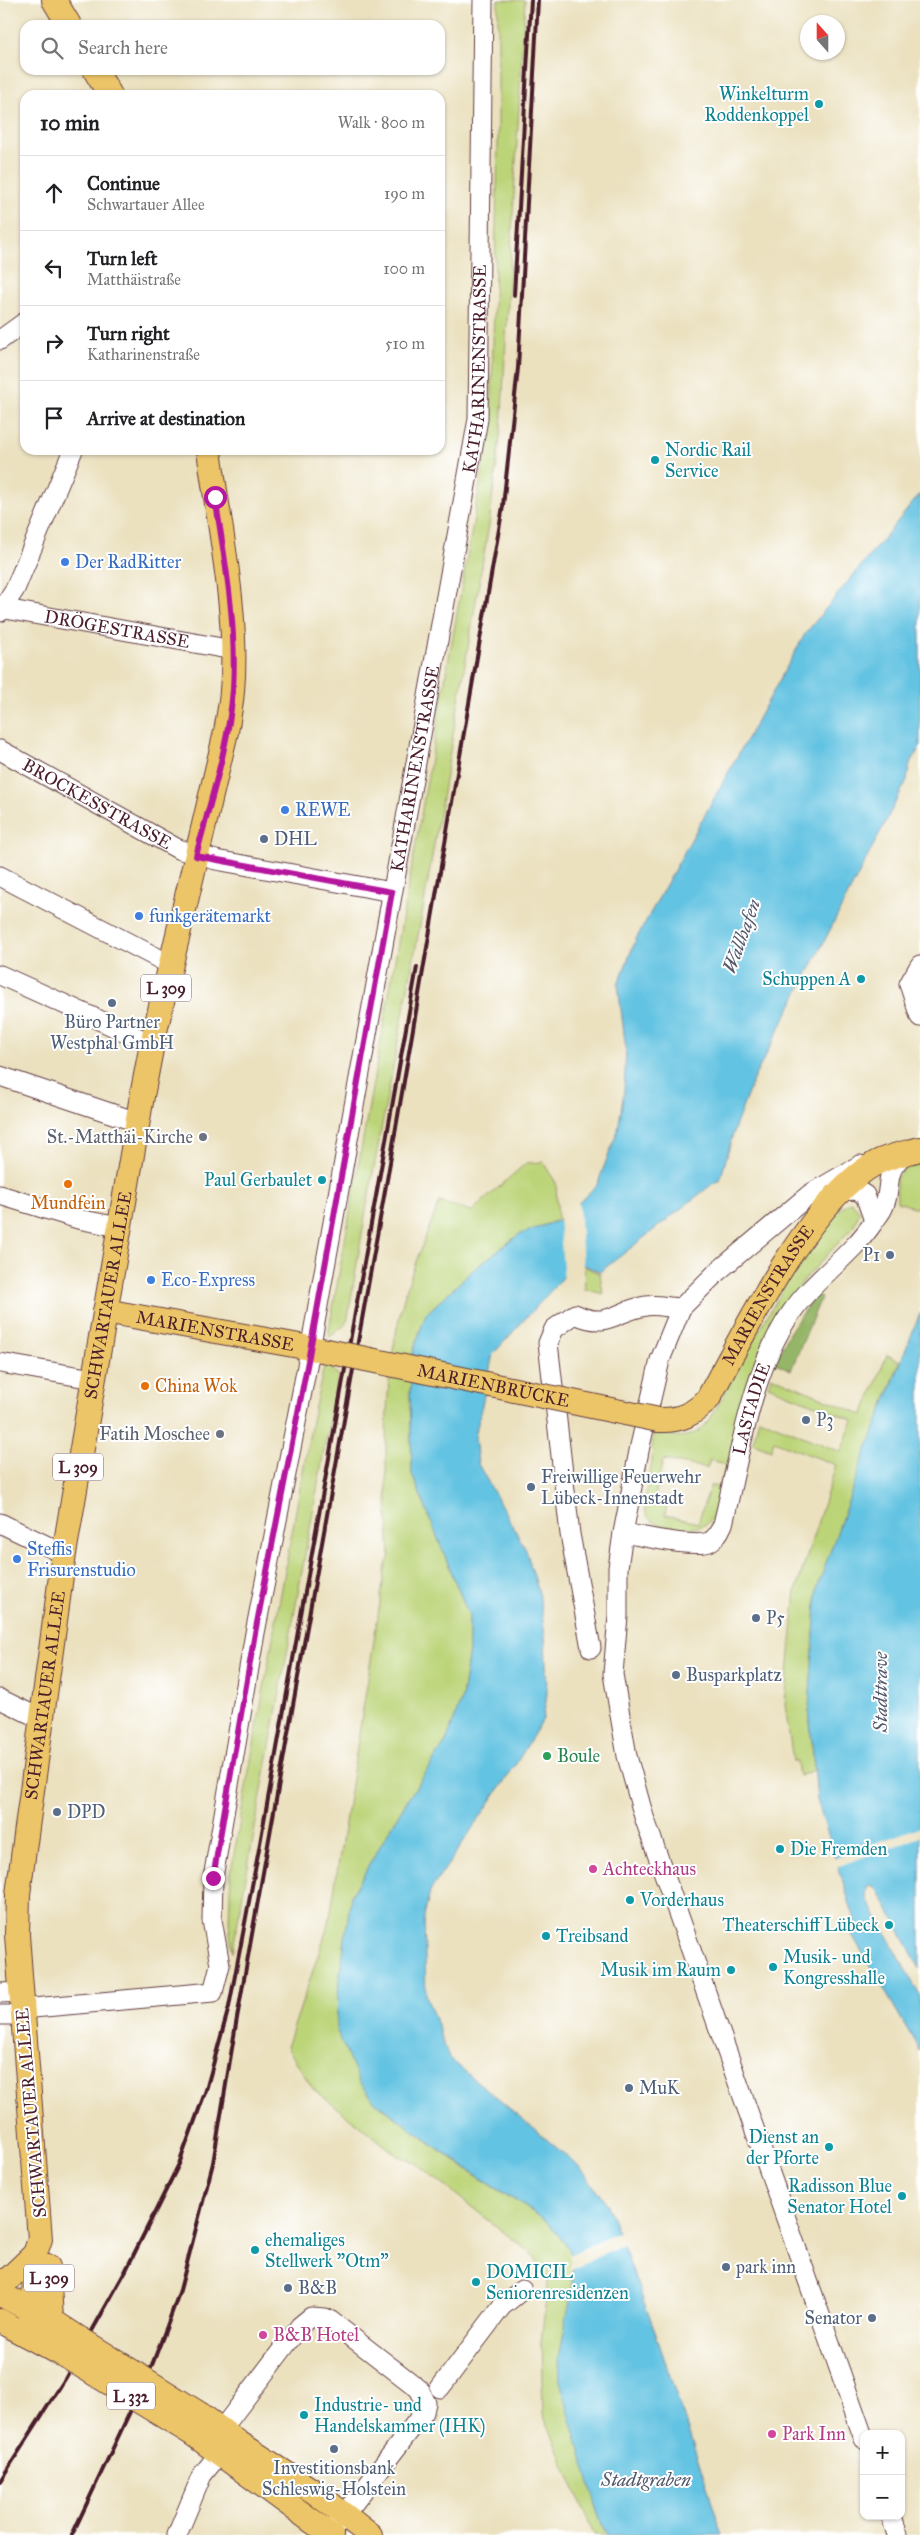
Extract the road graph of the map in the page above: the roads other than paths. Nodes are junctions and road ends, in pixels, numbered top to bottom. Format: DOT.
graph roads {
  1 [pos="54,0"];
  2 [pos="483,0"];
  3 [pos="66,20"];
  4 [pos="98,75"];
  5 [pos="107,90"];
  6 [pos="20,326"];
  7 [pos="0,340"];
  8 [pos="71,455"];
  9 [pos="210,455"];
  10 [pos="1,610"];
  11 [pos="233,650"];
  12 [pos="0,750"];
  13 [pos="196,856"];
  14 [pos="0,876"];
  15 [pos="392,892"];
  16 [pos="171,965"];
  17 [pos="920,965"];
  18 [pos="0,975"];
  19 [pos="920,1017"];
  20 [pos="152,1044"];
  21 [pos="0,1076"];
  22 [pos="138,1122"];
  23 [pos="912,1152"];
  24 [pos="877,1162"];
  25 [pos="841,1191"];
  26 [pos="0,1195"];
  27 [pos="874,1221"];
  28 [pos="119,1228"];
  29 [pos="766,1230"];
  30 [pos="806,1233"];
  31 [pos="681,1308"];
  32 [pos="104,1311"];
  33 [pos="318,1350"];
  34 [pos="0,1363"];
  35 [pos="93,1379"];
  36 [pos="659,1420"];
  37 [pos="0,1523"];
  38 [pos="623,1532"];
  39 [pos="64,1554"];
  40 [pos="590,1648"];
  41 [pos="0,1699"];
  42 [pos="41,1719"];
  43 [pos="13,2005"];
  44 [pos="38,2246"];
  45 [pos="0,2283"];
  46 [pos="522,2290"];
  47 [pos="0,2294"];
  48 [pos="42,2316"];
  49 [pos="0,2321"];
  50 [pos="33,2339"];
  51 [pos="74,2348"];
  52 [pos="440,2388"];
  53 [pos="197,2424"];
  54 [pos="222,2429"];
  55 [pos="861,2430"];
  56 [pos="220,2453"];
  57 [pos="346,2515"];
  58 [pos="892,2520"];
  59 [pos="177,2535"];
  60 [pos="330,2535"];
  61 [pos="370,2535"];
  62 [pos="897,2535"];
  1 -- 3 [label="main road"];
  2 -- 15 [label="street, KATHARINENSTRASSE"];
  4 -- 5 [label="main road"];
  6 -- 7 [label="street"];
  8 -- 10 [label="street"];
  9 -- 11 [label="main road, SCHWARTAUER ALLEE / L 309"];
  10 -- 11 [label="street, DRÖGESTRASSE"];
  11 -- 13 [label="main road, SCHWARTAUER ALLEE / L 309"];
  12 -- 13 [label="street, BROCKESSTRASSE"];
  13 -- 15 [label="street, BROCKESSTRASSE"];
  13 -- 16 [label="main road, SCHWARTAUER ALLEE / L 309"];
  14 -- 16 [label="street"];
  15 -- 33 [label="street, KATHARINENSTRASSE"];
  16 -- 20 [label="main road, SCHWARTAUER ALLEE / L 309"];
  17 -- 19 [label="street"];
  18 -- 20 [label="street"];
  20 -- 22 [label="main road, SCHWARTAUER ALLEE / L 309"];
  21 -- 22 [label="street"];
  22 -- 28 [label="main road, SCHWARTAUER ALLEE / L 309"];
  23 -- 24 [label="main road, MARIENSTRASSE"];
  23 -- 27 [label="street, LASTADIE"];
  24 -- 25 [label="main road, MARIENSTRASSE"];
  24 -- 29 [label="street"];
  25 -- 27 [label="street"];
  25 -- 30 [label="main road, MARIENSTRASSE"];
  26 -- 28 [label="street"];
  27 -- 38 [label="street, LASTADIE"];
  28 -- 32 [label="main road, SCHWARTAUER ALLEE / L 309"];
  29 -- 30 [label="street"];
  29 -- 31 [label="street"];
  30 -- 36 [label="main road, MARIENSTRASSE"];
  31 -- 38 [label="street"];
  31 -- 40 [label="street"];
  32 -- 33 [label="main road, MARIENSTRASSE"];
  32 -- 35 [label="main road, SCHWARTAUER ALLEE / L 309"];
  33 -- 36 [label="main road, MARIENBRÜCKE, bridge"];
  33 -- 43 [label="street, KATHARINENSTRASSE"];
  34 -- 35 [label="street"];
  35 -- 39 [label="main road, SCHWARTAUER ALLEE / L 309"];
  37 -- 39 [label="street"];
  38 -- 55 [label="street"];
  39 -- 42 [label="main road, SCHWARTAUER ALLEE / L 309"];
  41 -- 42 [label="street"];
  42 -- 43 [label="main road, SCHWARTAUER ALLEE / L 309"];
  43 -- 44 [label="main road, SCHWARTAUER ALLEE / L 309"];
  44 -- 45 [label="main road, L 309"];
  44 -- 48 [label="main road, SCHWARTAUER ALLEE / L 309"];
  46 -- 52 [label="street"];
  47 -- 48 [label="main road, L 332"];
  48 -- 50 [label="main road, SCHWARTAUER ALLEE / L 309"];
  48 -- 51 [label="main road, L 332"];
  49 -- 50 [label="main road, L 332"];
  50 -- 51 [label="main road, L 332"];
  51 -- 53 [label="main road, L 332, bridge"];
  53 -- 54 [label="main road, L 332"];
  53 -- 56 [label="main road, L 332"];
  54 -- 57 [label="main road, L 332"];
  54 -- 57 [label="street"];
  56 -- 59 [label="street"];
  56 -- 60 [label="main road, L 332"];
  57 -- 60 [label="street"];
  57 -- 61 [label="main road, L 332"];
  58 -- 62 [label="street"];
}
